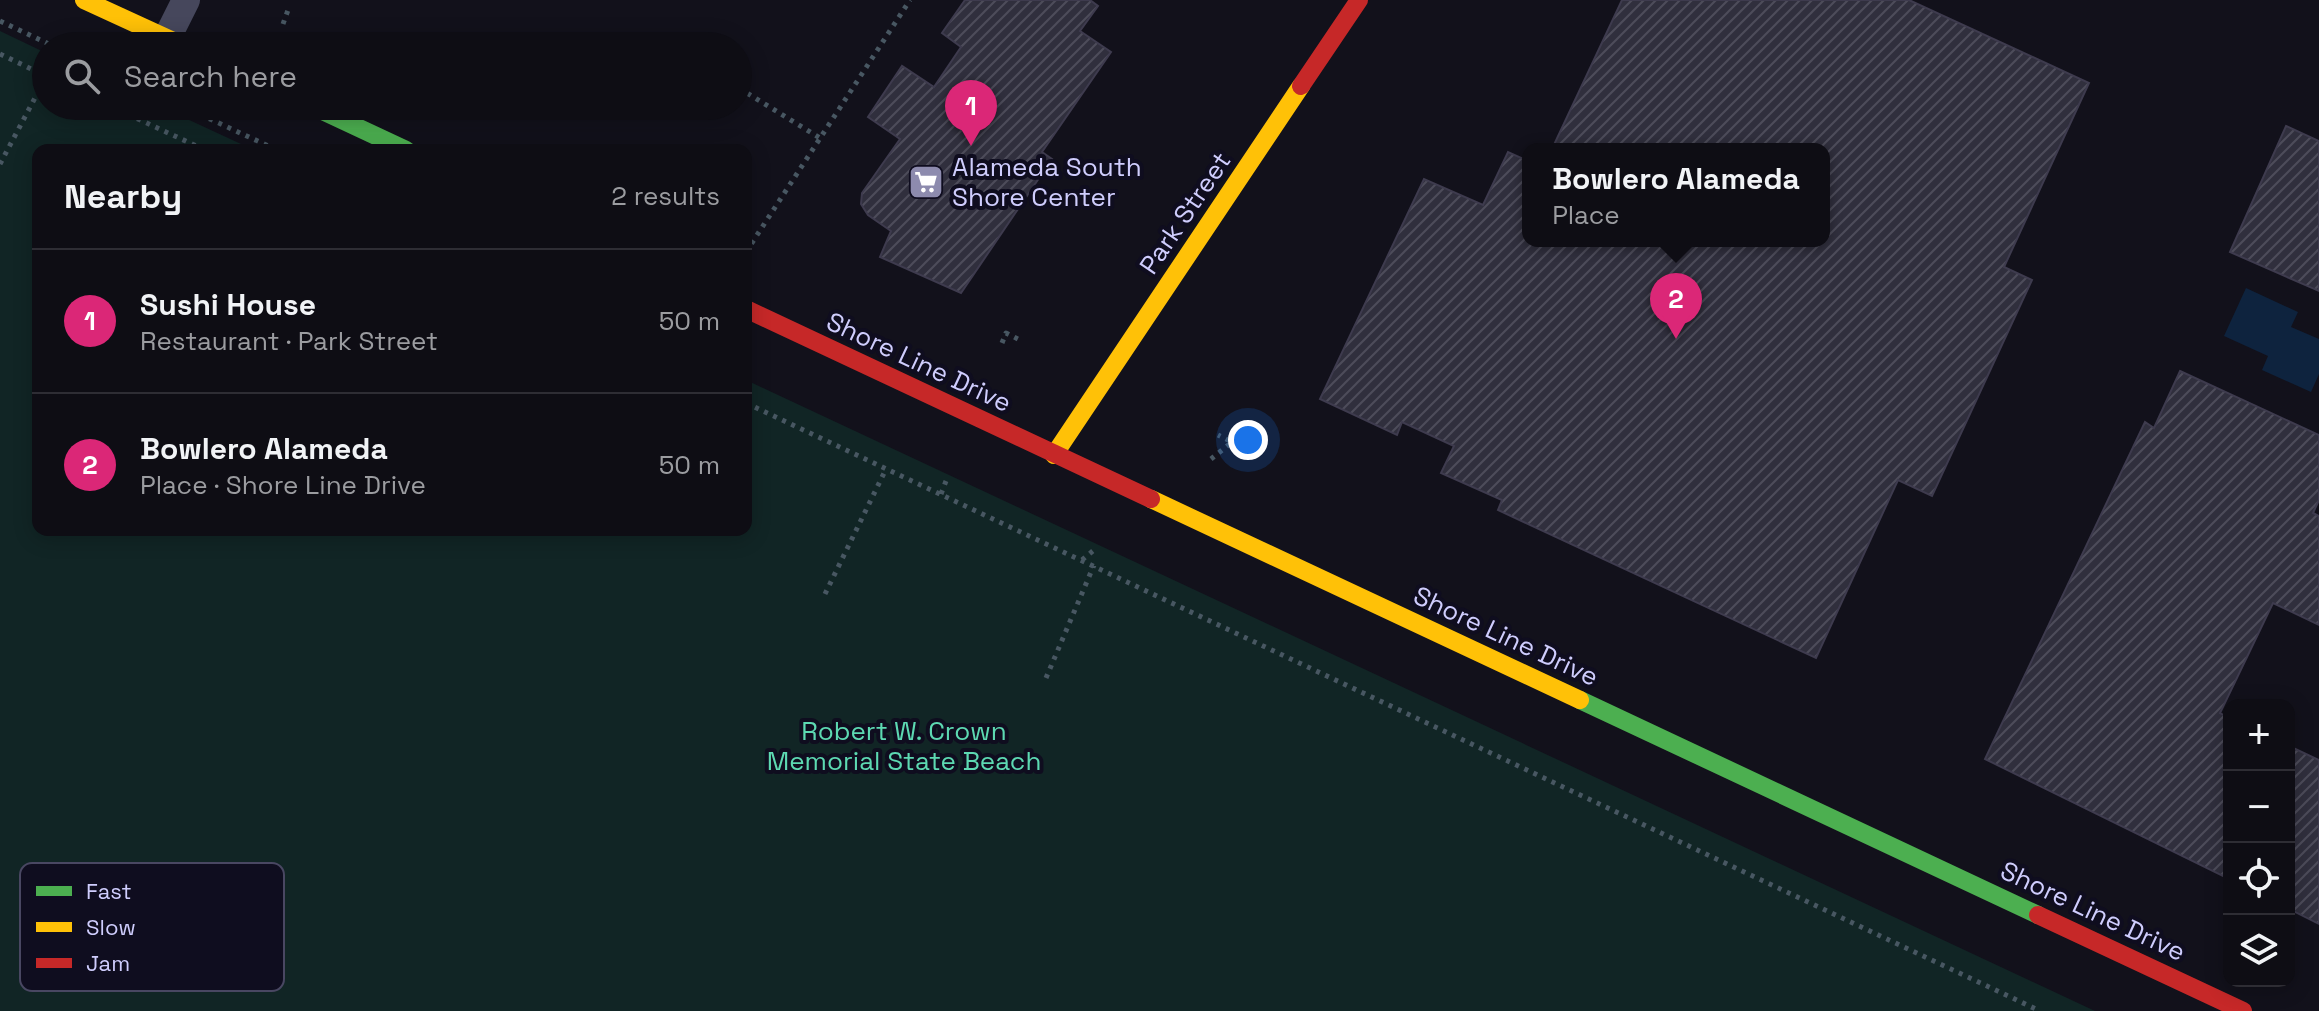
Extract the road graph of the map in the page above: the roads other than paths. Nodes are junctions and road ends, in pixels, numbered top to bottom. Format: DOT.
graph roads {
  1 [pos="84,0"];
  2 [pos="186,0"];
  3 [pos="1359,0"];
  4 [pos="153,32"];
  5 [pos="178,32"];
  6 [pos="342,120"];
  7 [pos="393,144"];
  8 [pos="752,312"];
  9 [pos="1054,455"];
  10 [pos="2243,1011"];
  1 -- 4 [label="street"];
  2 -- 5 [label="lane"];
  3 -- 9 [label="street, Park Street"];
  6 -- 7 [label="street"];
  8 -- 9 [label="street, Shore Line Drive"];
  9 -- 10 [label="street, Shore Line Drive"];
}
